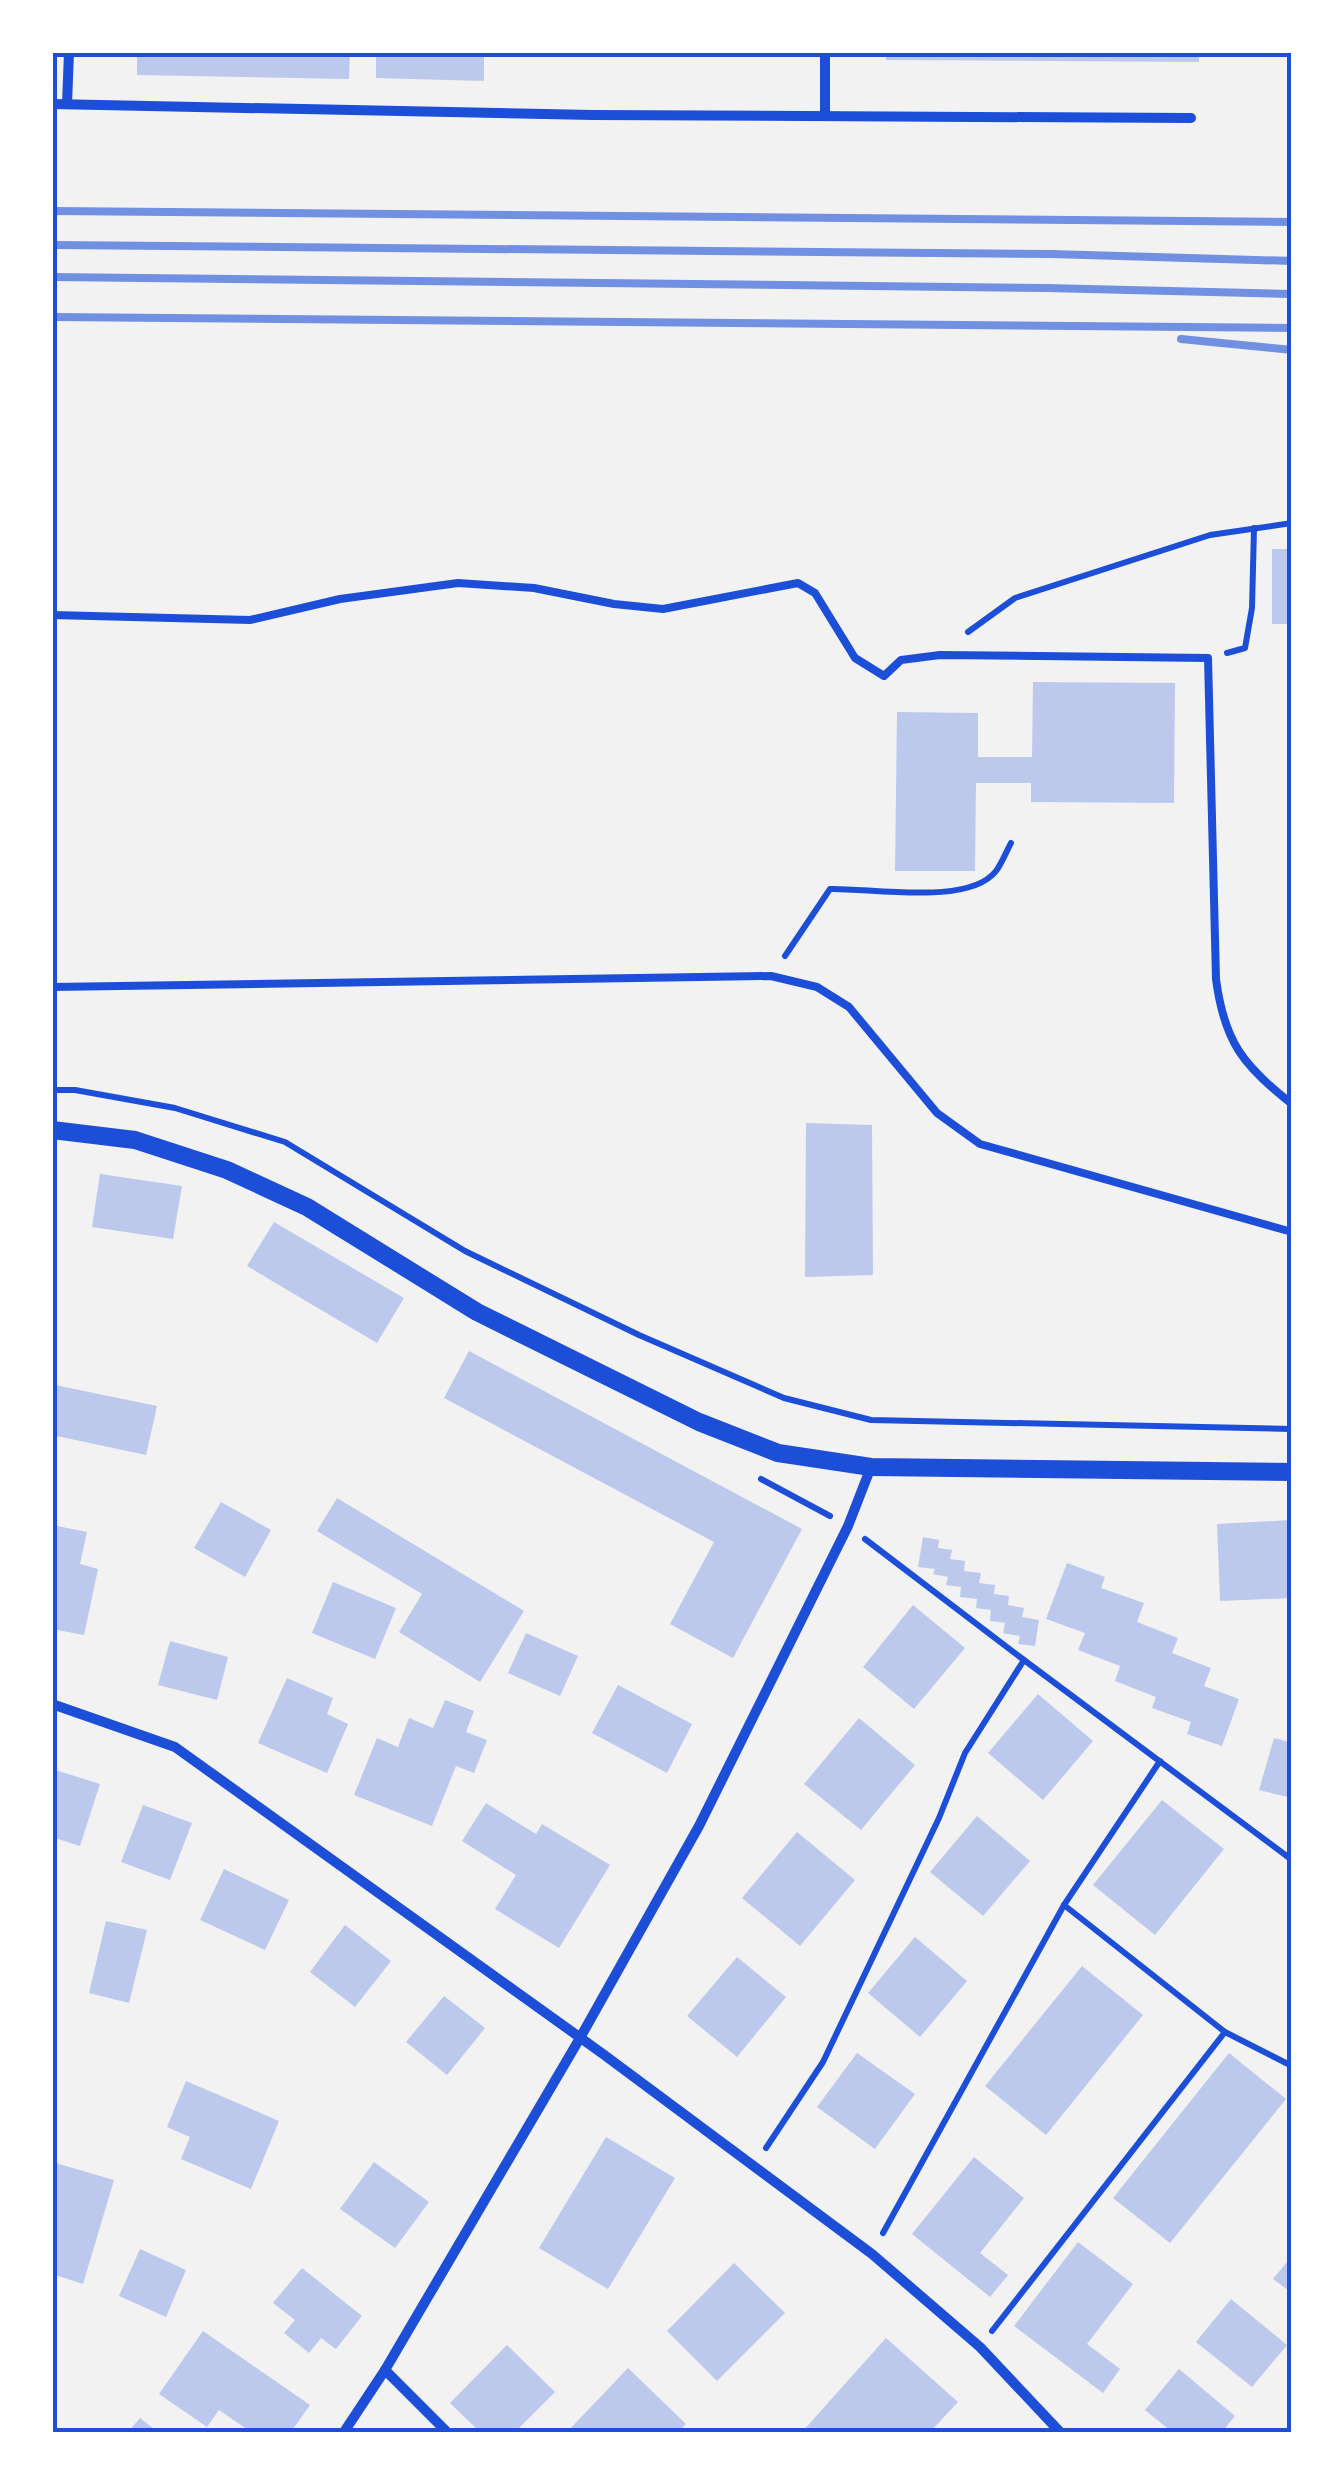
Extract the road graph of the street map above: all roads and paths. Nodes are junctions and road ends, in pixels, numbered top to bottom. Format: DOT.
graph roads {
  1 [pos="69,52"];
  2 [pos="825,52"];
  3 [pos="52,104"];
  4 [pos="67,104"];
  5 [pos="825,115"];
  6 [pos="1191,118"];
  7 [pos="1292,522"];
  8 [pos="1254,528"];
  9 [pos="52,615"];
  10 [pos="940,655"];
  11 [pos="1208,658"];
  12 [pos="1011,844"];
  13 [pos="771,976"];
  14 [pos="52,986"];
  15 [pos="52,1090"];
  16 [pos="1292,1104"];
  17 [pos="52,1130"];
  18 [pos="1292,1232"];
  19 [pos="1292,1429"];
  20 [pos="870,1467"];
  21 [pos="1292,1472"];
  22 [pos="753,1475"];
  23 [pos="848,1526"];
  24 [pos="1024,1660"];
  25 [pos="52,1704"];
  26 [pos="1160,1761"];
  27 [pos="1292,1860"];
  28 [pos="1064,1906"];
  29 [pos="1224,2032"];
  30 [pos="580,2038"];
  31 [pos="1290,2063"];
  32 [pos="754,2166"];
  33 [pos="872,2254"];
  34 [pos="980,2347"];
  35 [pos="384,2370"];
  36 [pos="344,2432"];
  37 [pos="447,2432"];
  38 [pos="1060,2432"];
  1 -- 4 [label="street"];
  2 -- 5 [label="street"];
  3 -- 4 [label="street"];
  4 -- 5 [label="street"];
  5 -- 6 [label="street"];
  7 -- 8 [label="path"];
  8 -- 10 [label="path"];
  8 -- 11 [label="path"];
  9 -- 10 [label="lane"];
  10 -- 11 [label="lane"];
  11 -- 16 [label="lane"];
  12 -- 13 [label="path"];
  13 -- 14 [label="lane"];
  13 -- 18 [label="lane"];
  15 -- 19 [label="path"];
  17 -- 20 [label="street"];
  20 -- 21 [label="street"];
  20 -- 23 [label="street"];
  22 -- 23 [label="path"];
  23 -- 24 [label="path"];
  23 -- 30 [label="street"];
  24 -- 26 [label="path"];
  24 -- 32 [label="path"];
  25 -- 30 [label="street"];
  26 -- 27 [label="path"];
  26 -- 28 [label="path"];
  28 -- 29 [label="path"];
  28 -- 33 [label="path"];
  29 -- 31 [label="path"];
  29 -- 34 [label="path"];
  30 -- 32 [label="street"];
  30 -- 35 [label="street"];
  32 -- 33 [label="street"];
  33 -- 34 [label="street"];
  34 -- 38 [label="street"];
  35 -- 36 [label="street"];
  35 -- 37 [label="street"];
}
